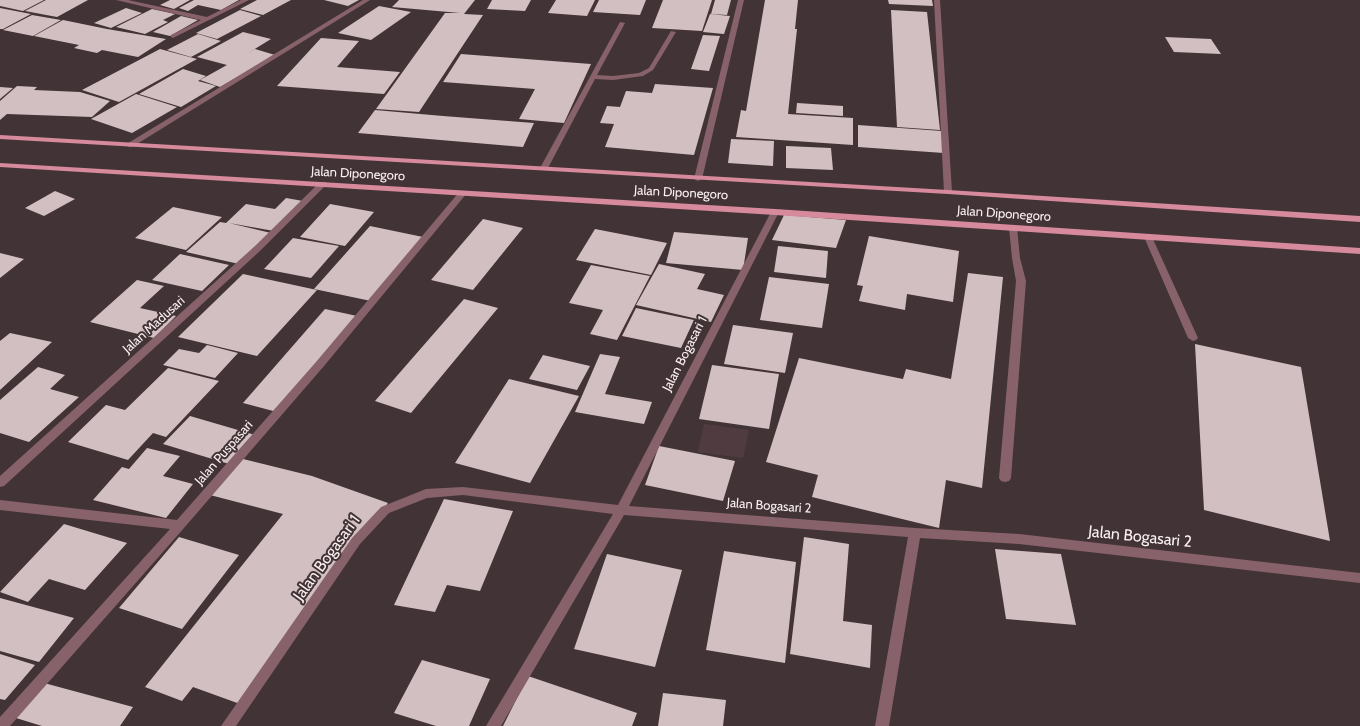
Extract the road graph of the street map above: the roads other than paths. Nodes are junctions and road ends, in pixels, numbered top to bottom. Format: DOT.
graph roads {
  1 [pos="119,0"];
  2 [pos="246,0"];
  3 [pos="367,0"];
  4 [pos="741,0"];
  5 [pos="937,0"];
  6 [pos="207,19"];
  7 [pos="622,23"];
  8 [pos="672,32"];
  9 [pos="173,36"];
  10 [pos="593,77"];
  11 [pos="0,137"];
  12 [pos="129,145"];
  13 [pos="0,165"];
  14 [pos="544,168"];
  15 [pos="698,179"];
  16 [pos="323,184"];
  17 [pos="948,192"];
  18 [pos="463,193"];
  19 [pos="775,212"];
  20 [pos="1360,219"];
  21 [pos="1013,228"];
  22 [pos="1148,237"];
  23 [pos="1360,251"];
  24 [pos="1193,338"];
  25 [pos="1005,478"];
  26 [pos="0,482"];
  27 [pos="0,505"];
  28 [pos="621,510"];
  29 [pos="180,525"];
  30 [pos="915,533"];
  31 [pos="1360,578"];
  32 [pos="1,726"];
  33 [pos="228,726"];
  34 [pos="493,726"];
  35 [pos="882,726"];
  1 -- 6 [label="street"];
  2 -- 6 [label="street"];
  3 -- 12 [label="street"];
  4 -- 15 [label="street"];
  5 -- 17 [label="street"];
  6 -- 9 [label="street"];
  7 -- 10 [label="street"];
  8 -- 10 [label="street"];
  10 -- 14 [label="street"];
  11 -- 12 [label="main road, Jalan Diponegoro"];
  12 -- 14 [label="main road, Jalan Diponegoro"];
  13 -- 16 [label="main road, Jalan Diponegoro"];
  14 -- 15 [label="main road, Jalan Diponegoro"];
  15 -- 17 [label="main road, Jalan Diponegoro"];
  16 -- 18 [label="main road, Jalan Diponegoro"];
  16 -- 26 [label="street, Jalan Madusari"];
  17 -- 20 [label="main road, Jalan Diponegoro"];
  18 -- 19 [label="main road, Jalan Diponegoro"];
  18 -- 29 [label="street, Jalan Puspasari"];
  19 -- 21 [label="main road, Jalan Diponegoro"];
  19 -- 28 [label="street, Jalan Bogasari 1"];
  21 -- 22 [label="main road, Jalan Diponegoro"];
  21 -- 25 [label="street"];
  22 -- 23 [label="main road, Jalan Diponegoro"];
  22 -- 24 [label="street"];
  27 -- 29 [label="street"];
  28 -- 30 [label="street, Jalan Bogasari 2"];
  28 -- 33 [label="street, Jalan Bogasari 1"];
  28 -- 34 [label="street, Jalan Bogasari 1"];
  29 -- 32 [label="street, Jalan Puspasari"];
  30 -- 31 [label="street, Jalan Bogasari 2"];
  30 -- 35 [label="street"];
}
